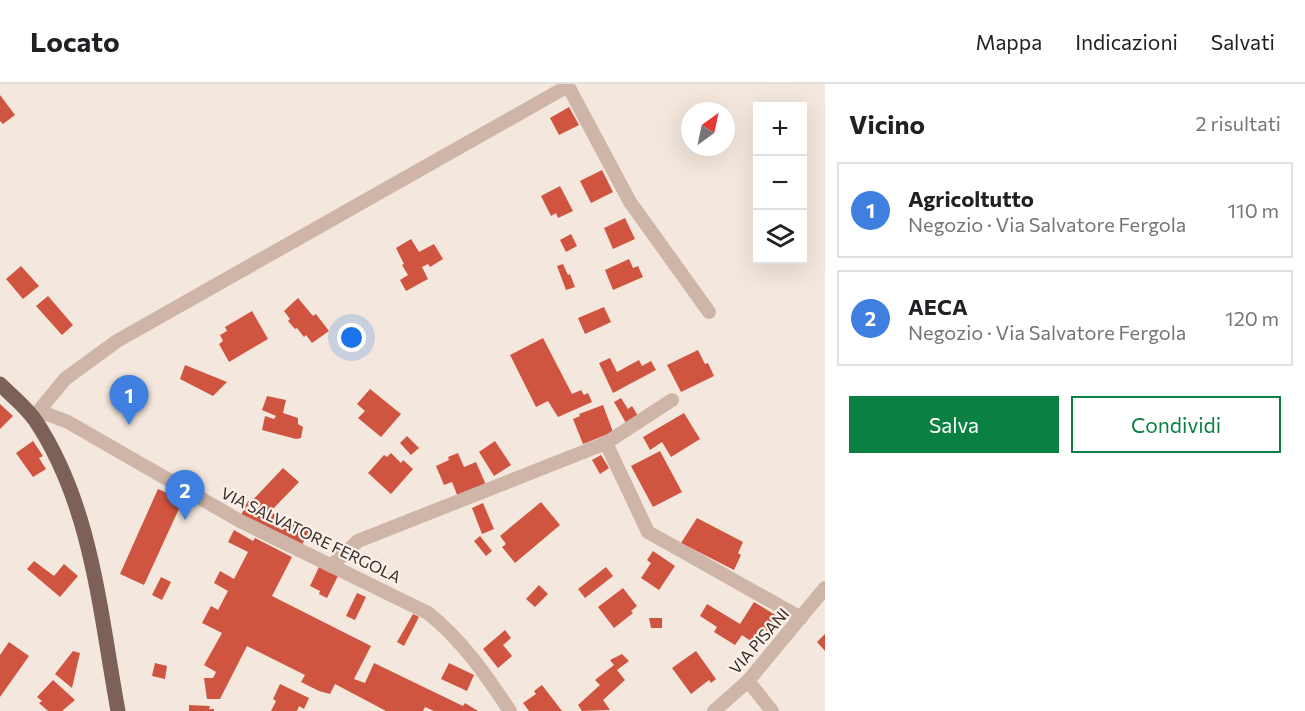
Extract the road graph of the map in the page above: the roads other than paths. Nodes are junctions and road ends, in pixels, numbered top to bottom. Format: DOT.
graph roads {
  1 [pos="709,312"];
  2 [pos="0,384"];
  3 [pos="672,400"];
  4 [pos="33,418"];
  5 [pos="606,443"];
  6 [pos="331,566"];
  7 [pos="825,588"];
  8 [pos="801,618"];
  9 [pos="748,681"];
  10 [pos="118,711"];
  11 [pos="510,711"];
  12 [pos="714,711"];
  13 [pos="772,711"];
  1 -- 4 [label="street"];
  2 -- 4 [label="main road"];
  3 -- 5 [label="street"];
  4 -- 6 [label="street, VIA SALVATORE FERGOLA"];
  4 -- 10 [label="main road"];
  5 -- 6 [label="street"];
  5 -- 8 [label="street"];
  6 -- 11 [label="street, VIA SALVATORE FERGOLA"];
  7 -- 8 [label="street, VIA PISANI"];
  8 -- 9 [label="street, VIA PISANI"];
  9 -- 12 [label="street, VIA PISANI"];
  9 -- 13 [label="street"];
}
